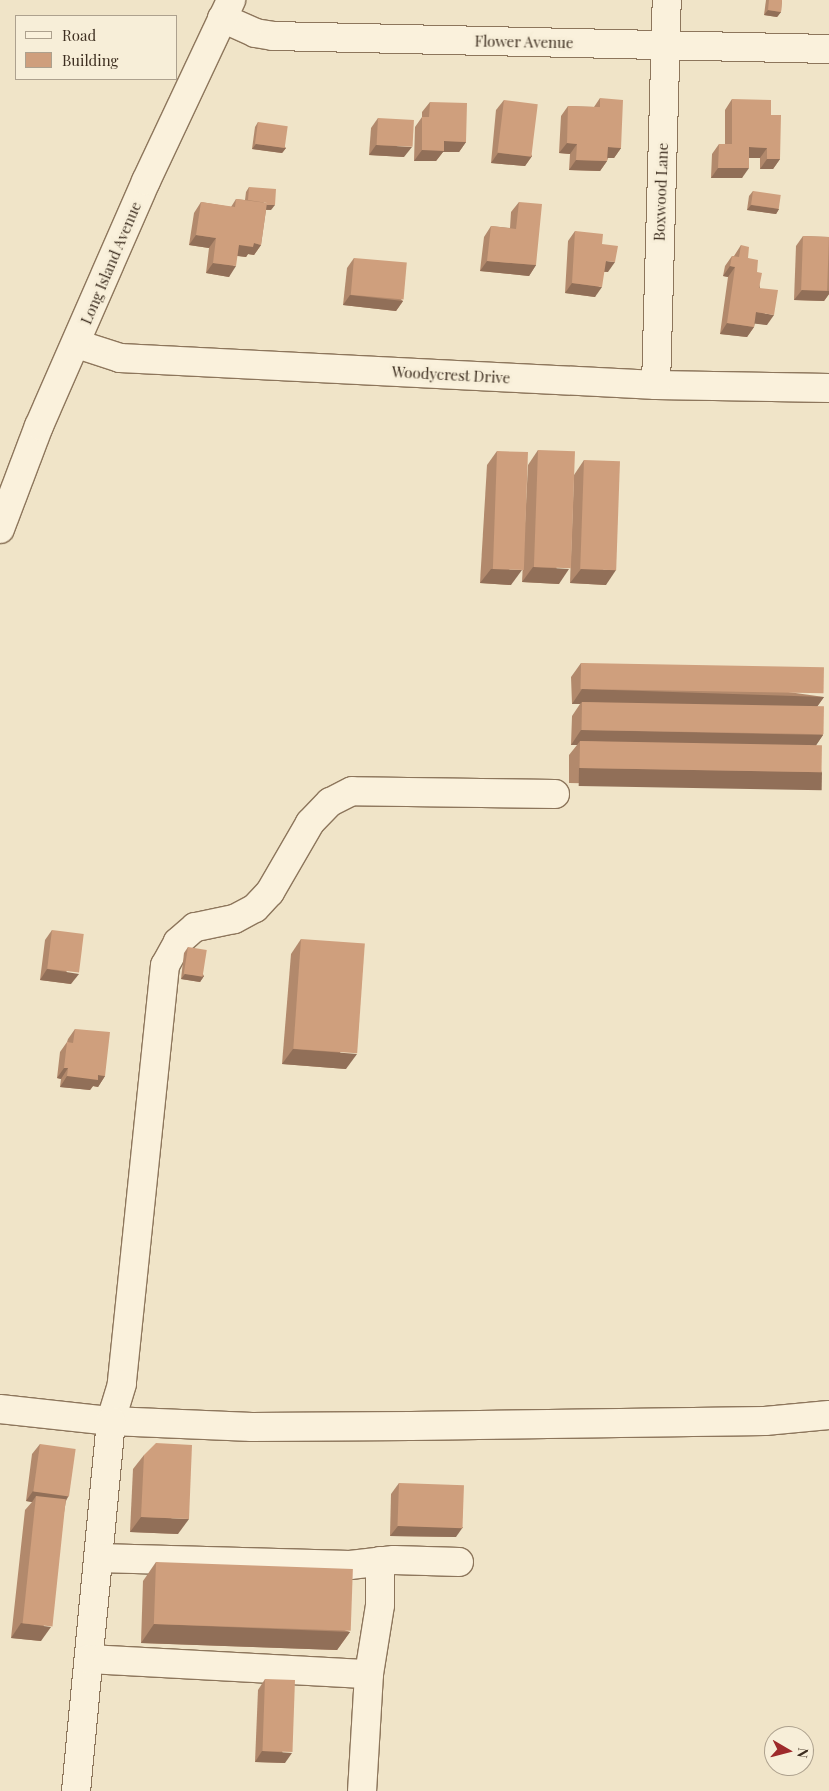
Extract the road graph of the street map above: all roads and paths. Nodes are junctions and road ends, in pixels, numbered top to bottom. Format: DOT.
graph roads {
  1 [pos="667,0"];
  2 [pos="227,9"];
  3 [pos="666,46"];
  4 [pos="829,49"];
  5 [pos="76,344"];
  6 [pos="656,385"];
  7 [pos="829,388"];
  8 [pos="0,529"];
  9 [pos="555,794"];
  10 [pos="0,1409"];
  11 [pos="829,1415"];
  12 [pos="111,1421"];
  13 [pos="98,1558"];
  14 [pos="380,1561"];
  15 [pos="459,1562"];
  16 [pos="88,1659"];
  17 [pos="369,1674"];
  18 [pos="76,1791"];
  19 [pos="362,1791"];
  1 -- 3 [label="street, Boxwood Lane"];
  2 -- 3 [label="street, Flower Avenue"];
  2 -- 5 [label="street, Long Island Avenue"];
  3 -- 4 [label="street, Flower Avenue"];
  3 -- 6 [label="street, Boxwood Lane"];
  5 -- 6 [label="street, Woodycrest Drive"];
  5 -- 8 [label="street, Long Island Avenue"];
  6 -- 7 [label="street, Woodycrest Drive"];
  9 -- 12 [label="street"];
  10 -- 12 [label="street"];
  11 -- 12 [label="street"];
  12 -- 13 [label="street"];
  13 -- 14 [label="street"];
  13 -- 16 [label="street"];
  14 -- 15 [label="street"];
  14 -- 17 [label="street"];
  16 -- 17 [label="street"];
  16 -- 18 [label="street"];
  17 -- 19 [label="street"];
}
